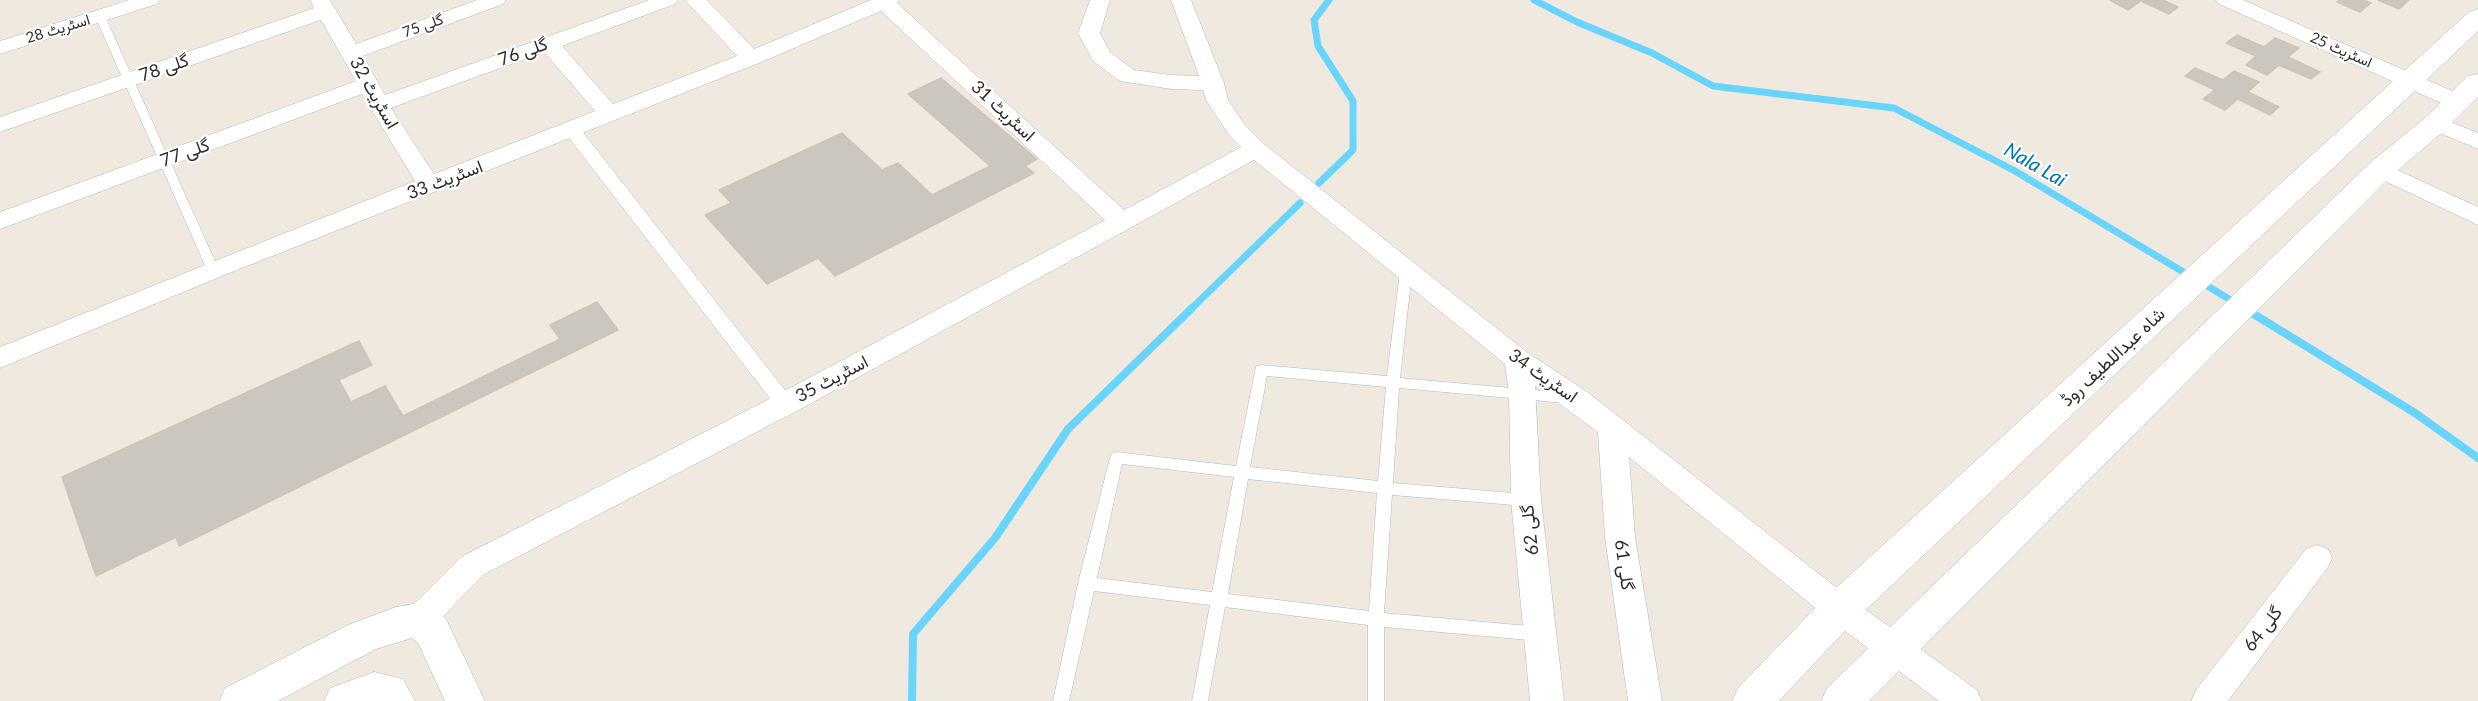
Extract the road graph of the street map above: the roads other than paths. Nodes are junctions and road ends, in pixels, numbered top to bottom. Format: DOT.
graph roads {
  1 [pos="150,0"];
  2 [pos="496,0"];
  3 [pos="668,0"];
  4 [pos="695,0"];
  5 [pos="1100,0"];
  6 [pos="1181,0"];
  7 [pos="2226,0"];
  8 [pos="885,1"];
  9 [pos="323,5"];
  10 [pos="100,16"];
  11 [pos="2478,17"];
  12 [pos="548,43"];
  13 [pos="0,48"];
  14 [pos="351,53"];
  15 [pos="751,58"];
  16 [pos="129,80"];
  17 [pos="2411,81"];
  18 [pos="2478,81"];
  19 [pos="1213,82"];
  20 [pos="374,95"];
  21 [pos="2456,101"];
  22 [pos="609,114"];
  23 [pos="2436,123"];
  24 [pos="0,125"];
  25 [pos="572,130"];
  26 [pos="2478,142"];
  27 [pos="1256,149"];
  28 [pos="164,160"];
  29 [pos="2380,170"];
  30 [pos="430,186"];
  31 [pos="2478,217"];
  32 [pos="0,221"];
  33 [pos="1123,223"];
  34 [pos="213,270"];
  35 [pos="1406,272"];
  36 [pos="0,358"];
  37 [pos="1518,360"];
  38 [pos="1393,381"];
  39 [pos="1523,395"];
  40 [pos="1576,399"];
  41 [pos="785,404"];
  42 [pos="1612,427"];
  43 [pos="1242,472"];
  44 [pos="1385,488"];
  45 [pos="1526,500"];
  46 [pos="2317,558"];
  47 [pos="1086,583"];
  48 [pos="1218,598"];
  49 [pos="1840,609"];
  50 [pos="1376,619"];
  51 [pos="425,626"];
  52 [pos="1541,634"];
  53 [pos="1895,650"];
  54 [pos="392,696"];
  55 [pos="239,701"];
  56 [pos="344,701"];
  57 [pos="465,701"];
  58 [pos="1061,701"];
  59 [pos="1200,701"];
  60 [pos="1376,701"];
  61 [pos="1547,701"];
  62 [pos="1645,701"];
  63 [pos="1752,701"];
  64 [pos="1842,701"];
  65 [pos="1965,701"];
  66 [pos="2208,701"];
  1 -- 10 [label="street, اسٹریٹ 28"];
  2 -- 14 [label="street, گلی 75"];
  3 -- 12 [label="street, گلی 76"];
  4 -- 15 [label="street"];
  5 -- 19 [label="street"];
  6 -- 19 [label="street, اسٹریٹ 34"];
  7 -- 17 [label="street, اسٹریٹ 25"];
  8 -- 15 [label="street, اسٹریٹ 33"];
  8 -- 33 [label="street, اسٹریٹ 31"];
  9 -- 14 [label="street, اسٹریٹ 32"];
  9 -- 16 [label="street, گلی 78"];
  10 -- 13 [label="street, اسٹریٹ 28"];
  10 -- 16 [label="lane"];
  11 -- 17 [label="street, شاہ عبداللطیف روڈ"];
  12 -- 20 [label="street, گلی 76"];
  12 -- 22 [label="street"];
  14 -- 20 [label="street, اسٹریٹ 32"];
  15 -- 22 [label="street, اسٹریٹ 33"];
  16 -- 24 [label="street, گلی 78"];
  16 -- 28 [label="lane"];
  17 -- 21 [label="street, اسٹریٹ 25"];
  17 -- 49 [label="street, شاہ عبداللطیف روڈ"];
  18 -- 21 [label="street"];
  19 -- 27 [label="street, اسٹریٹ 34"];
  20 -- 28 [label="street, گلی 77"];
  20 -- 30 [label="street, اسٹریٹ 32"];
  21 -- 23 [label="street"];
  22 -- 25 [label="street, اسٹریٹ 33"];
  23 -- 26 [label="street"];
  23 -- 29 [label="street"];
  25 -- 30 [label="street, اسٹریٹ 33"];
  25 -- 41 [label="street"];
  27 -- 33 [label="street, اسٹریٹ 35"];
  27 -- 35 [label="street, اسٹریٹ 34"];
  28 -- 32 [label="street, گلی 77"];
  28 -- 34 [label="lane"];
  29 -- 31 [label="street"];
  29 -- 53 [label="street"];
  30 -- 34 [label="street, اسٹریٹ 33"];
  33 -- 41 [label="street, اسٹریٹ 35"];
  34 -- 36 [label="street, اسٹریٹ 33"];
  35 -- 37 [label="street, اسٹریٹ 34"];
  35 -- 38 [label="lane"];
  37 -- 39 [label="street, گلی 62"];
  37 -- 40 [label="street, اسٹریٹ 34"];
  38 -- 39 [label="lane"];
  38 -- 43 [label="lane"];
  38 -- 44 [label="lane"];
  39 -- 40 [label="lane"];
  39 -- 45 [label="street, گلی 62"];
  40 -- 42 [label="street, اسٹریٹ 34"];
  41 -- 51 [label="street, اسٹریٹ 35"];
  42 -- 49 [label="street, اسٹریٹ 34"];
  42 -- 62 [label="street, گلی 61"];
  43 -- 44 [label="lane"];
  43 -- 47 [label="lane"];
  43 -- 48 [label="lane"];
  44 -- 45 [label="lane"];
  44 -- 50 [label="lane"];
  45 -- 52 [label="street, گلی 62"];
  46 -- 66 [label="street, گلی 64"];
  47 -- 48 [label="lane"];
  47 -- 58 [label="lane"];
  48 -- 50 [label="lane"];
  48 -- 59 [label="lane"];
  49 -- 53 [label="street, اسٹریٹ 34"];
  49 -- 63 [label="street, شاہ عبداللطیف روڈ"];
  50 -- 52 [label="lane"];
  50 -- 60 [label="lane"];
  51 -- 55 [label="street"];
  51 -- 57 [label="street"];
  52 -- 61 [label="street, گلی 62"];
  53 -- 64 [label="street"];
  53 -- 65 [label="street, اسٹریٹ 34"];
  54 -- 56 [label="street"];
}
